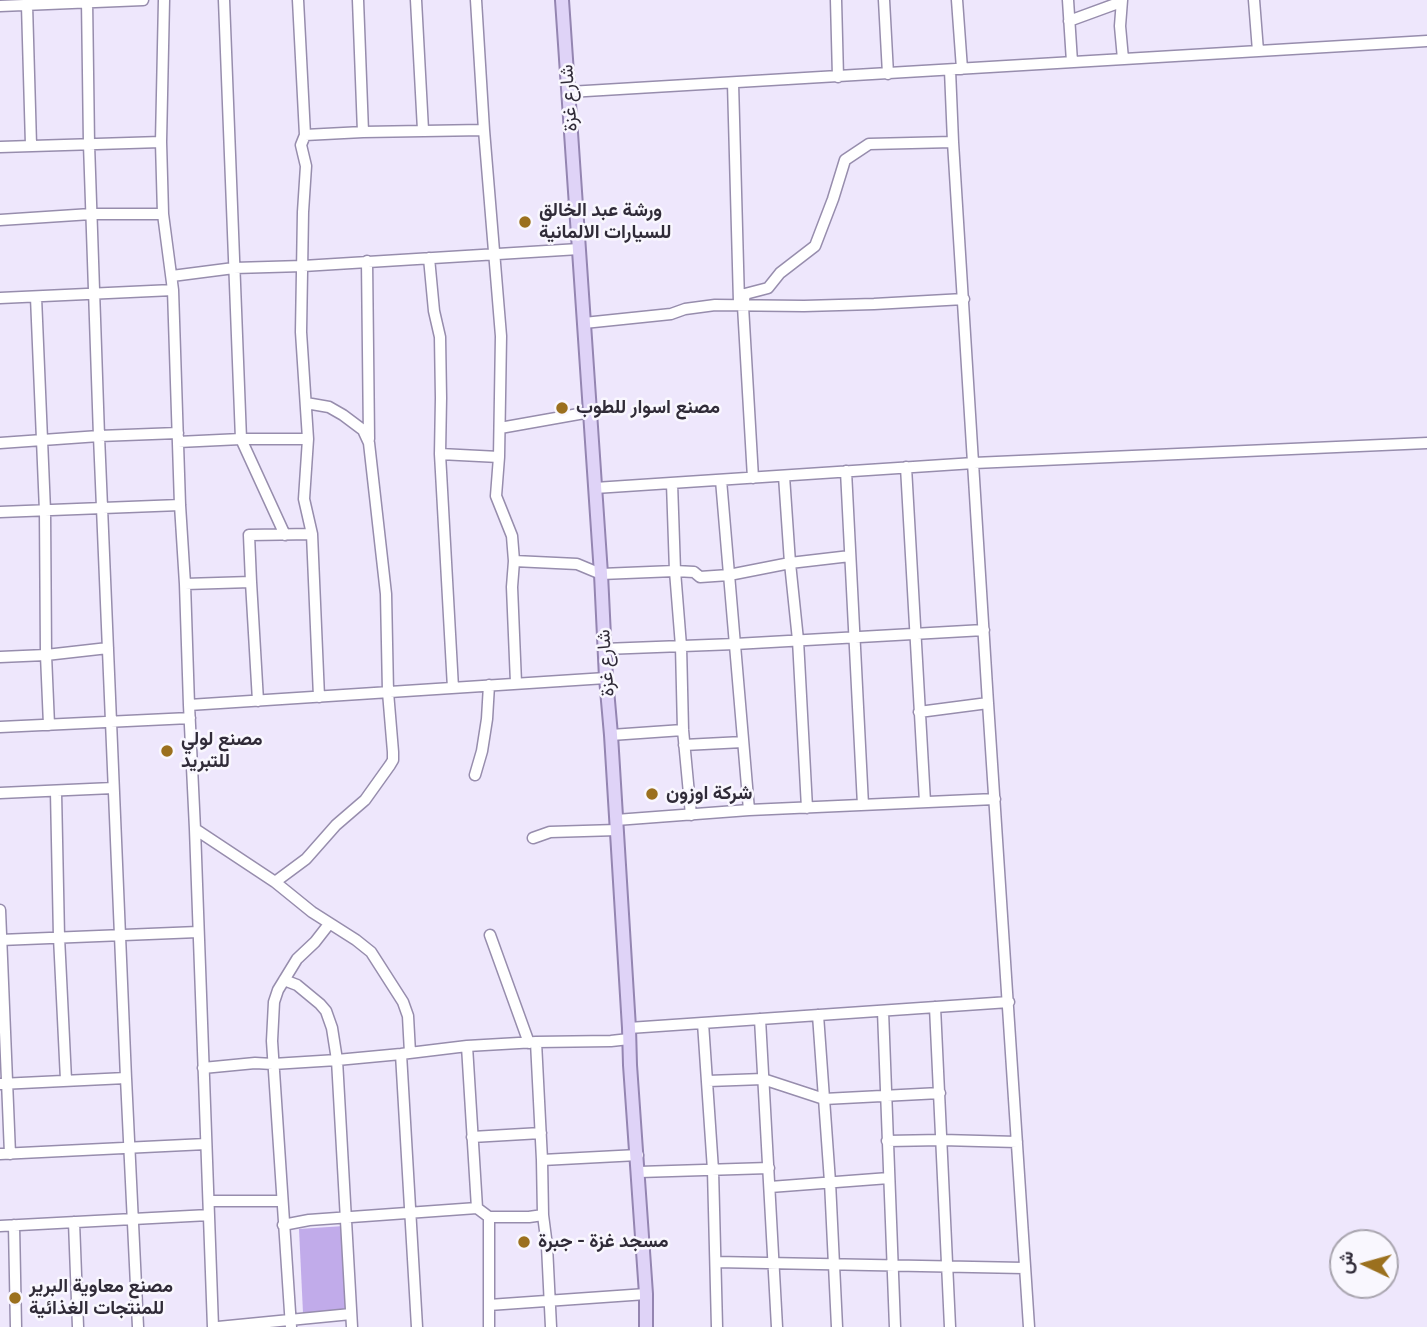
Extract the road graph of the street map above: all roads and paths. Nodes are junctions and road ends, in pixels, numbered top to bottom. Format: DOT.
graph roads {
  1 [pos="143,0"];
  2 [pos="164,0"];
  3 [pos="224,0"];
  4 [pos="298,0"];
  5 [pos="358,0"];
  6 [pos="416,0"];
  7 [pos="476,0"];
  8 [pos="562,0"];
  9 [pos="836,0"];
  10 [pos="884,0"];
  11 [pos="957,0"];
  12 [pos="1068,0"];
  13 [pos="1254,0"];
  14 [pos="87,1"];
  15 [pos="1121,1"];
  16 [pos="27,5"];
  17 [pos="0,6"];
  18 [pos="1069,21"];
  19 [pos="1427,41"];
  20 [pos="1258,51"];
  21 [pos="1122,59"];
  22 [pos="1072,62"];
  23 [pos="962,69"];
  24 [pos="950,70"];
  25 [pos="888,74"];
  26 [pos="838,76"];
  27 [pos="733,83"];
  28 [pos="569,92"];
  29 [pos="423,130"];
  30 [pos="484,130"];
  31 [pos="363,132"];
  32 [pos="305,135"];
  33 [pos="161,142"];
  34 [pos="953,142"];
  35 [pos="89,144"];
  36 [pos="30,145"];
  37 [pos="0,147"];
  38 [pos="163,214"];
  39 [pos="92,215"];
  40 [pos="0,220"];
  41 [pos="579,249"];
  42 [pos="495,253"];
  43 [pos="429,258"];
  44 [pos="367,261"];
  45 [pos="303,266"];
  46 [pos="234,268"];
  47 [pos="172,276"];
  48 [pos="173,290"];
  49 [pos="94,295"];
  50 [pos="36,297"];
  51 [pos="0,298"];
  52 [pos="964,299"];
  53 [pos="741,306"];
  54 [pos="584,323"];
  55 [pos="306,402"];
  56 [pos="590,412"];
  57 [pos="500,428"];
  58 [pos="99,436"];
  59 [pos="178,437"];
  60 [pos="241,439"];
  61 [pos="307,439"];
  62 [pos="41,440"];
  63 [pos="0,443"];
  64 [pos="369,443"];
  65 [pos="1427,443"];
  66 [pos="440,454"];
  67 [pos="499,457"];
  68 [pos="974,463"];
  69 [pos="906,467"];
  70 [pos="846,471"];
  71 [pos="785,476"];
  72 [pos="753,478"];
  73 [pos="721,480"];
  74 [pos="672,483"];
  75 [pos="595,488"];
  76 [pos="180,505"];
  77 [pos="102,507"];
  78 [pos="44,511"];
  79 [pos="0,512"];
  80 [pos="285,534"];
  81 [pos="312,534"];
  82 [pos="850,556"];
  83 [pos="514,561"];
  84 [pos="790,563"];
  85 [pos="675,571"];
  86 [pos="601,574"];
  87 [pos="729,575"];
  88 [pos="251,582"];
  89 [pos="185,583"];
  90 [pos="984,630"];
  91 [pos="916,632"];
  92 [pos="854,637"];
  93 [pos="798,640"];
  94 [pos="735,644"];
  95 [pos="681,646"];
  96 [pos="108,648"];
  97 [pos="604,649"];
  98 [pos="46,655"];
  99 [pos="0,657"];
  100 [pos="606,678"];
  101 [pos="516,683"];
  102 [pos="489,685"];
  103 [pos="453,688"];
  104 [pos="388,692"];
  105 [pos="319,697"];
  106 [pos="258,701"];
  107 [pos="988,702"];
  108 [pos="189,705"];
  109 [pos="919,712"];
  110 [pos="190,718"];
  111 [pos="111,721"];
  112 [pos="50,725"];
  113 [pos="0,726"];
  114 [pos="683,730"];
  115 [pos="611,735"];
  116 [pos="743,742"];
  117 [pos="684,745"];
  118 [pos="475,775"];
  119 [pos="113,788"];
  120 [pos="56,792"];
  121 [pos="0,793"];
  122 [pos="995,799"];
  123 [pos="925,802"];
  124 [pos="863,805"];
  125 [pos="807,808"];
  126 [pos="749,810"];
  127 [pos="691,814"];
  128 [pos="616,825"];
  129 [pos="195,829"];
  130 [pos="533,838"];
  131 [pos="275,882"];
  132 [pos="0,909"];
  133 [pos="329,924"];
  134 [pos="198,932"];
  135 [pos="120,935"];
  136 [pos="490,935"];
  137 [pos="59,937"];
  138 [pos="0,940"];
  139 [pos="284,980"];
  140 [pos="1009,1002"];
  141 [pos="935,1007"];
  142 [pos="883,1011"];
  143 [pos="818,1015"];
  144 [pos="760,1019"];
  145 [pos="703,1023"];
  146 [pos="629,1033"];
  147 [pos="533,1043"];
  148 [pos="467,1046"];
  149 [pos="405,1054"];
  150 [pos="337,1060"];
  151 [pos="273,1064"];
  152 [pos="203,1068"];
  153 [pos="126,1078"];
  154 [pos="763,1079"];
  155 [pos="66,1080"];
  156 [pos="708,1081"];
  157 [pos="4,1084"];
  158 [pos="940,1093"];
  159 [pos="886,1096"];
  160 [pos="824,1098"];
  161 [pos="541,1133"];
  162 [pos="472,1137"];
  163 [pos="942,1140"];
  164 [pos="887,1142"];
  165 [pos="1017,1142"];
  166 [pos="206,1144"];
  167 [pos="129,1148"];
  168 [pos="5,1154"];
  169 [pos="638,1155"];
  170 [pos="542,1160"];
  171 [pos="769,1168"];
  172 [pos="713,1170"];
  173 [pos="639,1172"];
  174 [pos="889,1178"];
  175 [pos="830,1182"];
  176 [pos="770,1187"];
  177 [pos="209,1201"];
  178 [pos="282,1201"];
  179 [pos="477,1208"];
  180 [pos="410,1214"];
  181 [pos="209,1215"];
  182 [pos="543,1215"];
  183 [pos="489,1217"];
  184 [pos="132,1218"];
  185 [pos="346,1219"];
  186 [pos="74,1222"];
  187 [pos="283,1224"];
  188 [pos="14,1225"];
  189 [pos="0,1226"];
  190 [pos="716,1262"];
  191 [pos="774,1263"];
  192 [pos="835,1264"];
  193 [pos="893,1266"];
  194 [pos="948,1267"];
  195 [pos="1024,1268"];
  196 [pos="646,1294"];
  197 [pos="549,1300"];
  198 [pos="489,1305"];
  199 [pos="351,1314"];
  200 [pos="291,1323"];
  201 [pos="16,1327"];
  202 [pos="78,1327"];
  203 [pos="138,1327"];
  204 [pos="213,1327"];
  205 [pos="218,1327"];
  206 [pos="352,1327"];
  207 [pos="417,1327"];
  208 [pos="489,1327"];
  209 [pos="551,1327"];
  210 [pos="646,1327"];
  211 [pos="717,1327"];
  212 [pos="777,1327"];
  213 [pos="837,1327"];
  214 [pos="895,1327"];
  215 [pos="950,1327"];
  216 [pos="1029,1327"];
  1 -- 14 [label="street"];
  2 -- 33 [label="street"];
  3 -- 46 [label="street"];
  4 -- 32 [label="street"];
  5 -- 31 [label="street"];
  6 -- 29 [label="street"];
  7 -- 30 [label="street"];
  8 -- 28 [label="main road, شارع غزة"];
  9 -- 26 [label="street"];
  10 -- 25 [label="street"];
  11 -- 23 [label="street"];
  12 -- 18 [label="street"];
  13 -- 20 [label="street"];
  14 -- 16 [label="street"];
  14 -- 35 [label="street"];
  15 -- 18 [label="street"];
  15 -- 21 [label="street"];
  16 -- 17 [label="street"];
  16 -- 36 [label="street"];
  18 -- 22 [label="street"];
  19 -- 20 [label="street"];
  20 -- 21 [label="street"];
  21 -- 22 [label="street"];
  22 -- 23 [label="street"];
  23 -- 24 [label="street"];
  24 -- 25 [label="street"];
  24 -- 34 [label="street"];
  25 -- 26 [label="street"];
  26 -- 27 [label="street"];
  27 -- 28 [label="street"];
  27 -- 53 [label="street"];
  28 -- 41 [label="main road, شارع غزة"];
  29 -- 30 [label="street"];
  29 -- 31 [label="street"];
  30 -- 42 [label="street"];
  31 -- 32 [label="street"];
  32 -- 45 [label="street"];
  33 -- 35 [label="street"];
  33 -- 38 [label="street"];
  34 -- 52 [label="street"];
  34 -- 53 [label="street"];
  35 -- 36 [label="street"];
  35 -- 39 [label="street"];
  36 -- 37 [label="street"];
  38 -- 39 [label="street"];
  38 -- 47 [label="street"];
  39 -- 40 [label="street"];
  39 -- 49 [label="street"];
  41 -- 42 [label="street"];
  41 -- 54 [label="main road, شارع غزة"];
  42 -- 43 [label="street"];
  42 -- 57 [label="street"];
  43 -- 44 [label="street"];
  43 -- 66 [label="street"];
  44 -- 45 [label="street"];
  44 -- 64 [label="street"];
  45 -- 46 [label="street"];
  45 -- 55 [label="street"];
  46 -- 47 [label="street"];
  46 -- 60 [label="street"];
  47 -- 48 [label="street"];
  48 -- 49 [label="street"];
  48 -- 59 [label="street"];
  49 -- 50 [label="street"];
  49 -- 58 [label="street"];
  50 -- 51 [label="street"];
  50 -- 62 [label="street"];
  52 -- 53 [label="street"];
  52 -- 68 [label="street"];
  53 -- 54 [label="street"];
  53 -- 72 [label="street"];
  54 -- 56 [label="main road, شارع غزة"];
  55 -- 61 [label="street"];
  55 -- 64 [label="street"];
  56 -- 57 [label="street"];
  56 -- 75 [label="main road, شارع غزة"];
  57 -- 67 [label="street"];
  58 -- 59 [label="street"];
  58 -- 62 [label="street"];
  58 -- 77 [label="street"];
  59 -- 60 [label="street"];
  59 -- 76 [label="street"];
  60 -- 61 [label="street"];
  60 -- 80 [label="street"];
  61 -- 81 [label="street"];
  62 -- 63 [label="street"];
  62 -- 78 [label="street"];
  64 -- 104 [label="street"];
  65 -- 68 [label="street"];
  66 -- 67 [label="street"];
  66 -- 103 [label="street"];
  67 -- 83 [label="street"];
  68 -- 69 [label="street"];
  68 -- 90 [label="street"];
  69 -- 70 [label="street"];
  69 -- 91 [label="street"];
  70 -- 71 [label="street"];
  70 -- 82 [label="street"];
  71 -- 72 [label="street"];
  71 -- 84 [label="street"];
  72 -- 73 [label="street"];
  73 -- 74 [label="street"];
  73 -- 87 [label="street"];
  74 -- 75 [label="street"];
  74 -- 85 [label="street"];
  75 -- 86 [label="main road, شارع غزة"];
  76 -- 77 [label="street"];
  76 -- 89 [label="street"];
  77 -- 78 [label="street"];
  77 -- 96 [label="street"];
  78 -- 79 [label="street"];
  78 -- 98 [label="street"];
  80 -- 81 [label="street"];
  80 -- 88 [label="street"];
  81 -- 105 [label="street"];
  82 -- 84 [label="street"];
  82 -- 92 [label="street"];
  83 -- 86 [label="street"];
  83 -- 101 [label="street"];
  84 -- 87 [label="street"];
  84 -- 93 [label="street"];
  85 -- 86 [label="street"];
  85 -- 87 [label="street"];
  85 -- 95 [label="street"];
  86 -- 97 [label="main road, شارع غزة"];
  87 -- 94 [label="street"];
  88 -- 89 [label="street"];
  88 -- 106 [label="street"];
  89 -- 108 [label="street"];
  90 -- 91 [label="street"];
  90 -- 107 [label="street"];
  91 -- 92 [label="street"];
  91 -- 109 [label="street"];
  92 -- 93 [label="street"];
  92 -- 124 [label="street"];
  93 -- 94 [label="street"];
  93 -- 125 [label="street"];
  94 -- 95 [label="street"];
  94 -- 116 [label="street"];
  95 -- 97 [label="street"];
  95 -- 114 [label="street"];
  96 -- 98 [label="street"];
  96 -- 111 [label="street"];
  97 -- 100 [label="main road, شارع غزة"];
  98 -- 99 [label="street"];
  98 -- 112 [label="street"];
  100 -- 101 [label="street"];
  100 -- 115 [label="main road, شارع غزة"];
  101 -- 102 [label="street"];
  102 -- 103 [label="street"];
  102 -- 118 [label="street"];
  103 -- 104 [label="street"];
  104 -- 105 [label="street"];
  104 -- 131 [label="street"];
  105 -- 106 [label="street"];
  106 -- 108 [label="street"];
  107 -- 109 [label="street"];
  107 -- 122 [label="street"];
  108 -- 110 [label="street"];
  109 -- 123 [label="street"];
  110 -- 111 [label="street"];
  110 -- 129 [label="street"];
  111 -- 112 [label="street"];
  111 -- 119 [label="street"];
  112 -- 113 [label="street"];
  114 -- 115 [label="street"];
  114 -- 117 [label="street"];
  115 -- 128 [label="main road, شارع غزة"];
  116 -- 117 [label="street"];
  116 -- 126 [label="street"];
  117 -- 127 [label="street"];
  119 -- 120 [label="street"];
  119 -- 135 [label="street"];
  120 -- 121 [label="street"];
  120 -- 137 [label="street"];
  122 -- 123 [label="street"];
  122 -- 140 [label="street"];
  123 -- 124 [label="street"];
  124 -- 125 [label="street"];
  125 -- 126 [label="street"];
  126 -- 127 [label="street"];
  127 -- 128 [label="street"];
  128 -- 130 [label="street"];
  128 -- 146 [label="main road, شارع غزة"];
  129 -- 131 [label="street"];
  129 -- 134 [label="street"];
  131 -- 133 [label="street"];
  132 -- 138 [label="street"];
  133 -- 139 [label="street"];
  133 -- 149 [label="street"];
  134 -- 135 [label="street"];
  134 -- 152 [label="street"];
  135 -- 137 [label="street"];
  135 -- 153 [label="street"];
  136 -- 147 [label="street"];
  137 -- 138 [label="street"];
  137 -- 155 [label="street"];
  138 -- 157 [label="street"];
  139 -- 150 [label="street"];
  139 -- 151 [label="street"];
  140 -- 141 [label="street"];
  140 -- 165 [label="street"];
  141 -- 142 [label="street"];
  141 -- 158 [label="street"];
  142 -- 143 [label="street"];
  142 -- 159 [label="street"];
  143 -- 144 [label="street"];
  143 -- 160 [label="street"];
  144 -- 145 [label="street"];
  144 -- 154 [label="street"];
  145 -- 146 [label="street"];
  145 -- 156 [label="street"];
  146 -- 147 [label="street"];
  146 -- 169 [label="main road, شارع غزة"];
  147 -- 148 [label="street"];
  147 -- 161 [label="street"];
  148 -- 149 [label="street"];
  148 -- 162 [label="street"];
  149 -- 150 [label="street"];
  149 -- 180 [label="street"];
  150 -- 151 [label="street"];
  150 -- 185 [label="street"];
  151 -- 152 [label="street"];
  151 -- 178 [label="street"];
  152 -- 166 [label="street"];
  153 -- 155 [label="street"];
  153 -- 167 [label="street"];
  154 -- 156 [label="street"];
  154 -- 160 [label="street"];
  154 -- 171 [label="street"];
  155 -- 157 [label="street"];
  156 -- 172 [label="street"];
  157 -- 168 [label="street"];
  158 -- 159 [label="street"];
  158 -- 163 [label="street"];
  159 -- 160 [label="street"];
  159 -- 164 [label="street"];
  160 -- 175 [label="street"];
  161 -- 162 [label="street"];
  161 -- 170 [label="street"];
  162 -- 179 [label="street"];
  163 -- 164 [label="street"];
  163 -- 165 [label="street"];
  163 -- 194 [label="street"];
  164 -- 174 [label="street"];
  165 -- 195 [label="street"];
  166 -- 167 [label="street"];
  166 -- 177 [label="street"];
  167 -- 168 [label="street"];
  167 -- 184 [label="street"];
  169 -- 170 [label="street"];
  169 -- 173 [label="main road, شارع غزة"];
  170 -- 182 [label="street"];
  171 -- 172 [label="street"];
  171 -- 176 [label="street"];
  172 -- 173 [label="street"];
  172 -- 190 [label="street"];
  173 -- 196 [label="main road, شارع غزة"];
  174 -- 175 [label="street"];
  174 -- 193 [label="street"];
  175 -- 176 [label="street"];
  175 -- 192 [label="street"];
  176 -- 191 [label="street"];
  177 -- 178 [label="street"];
  177 -- 181 [label="street"];
  178 -- 187 [label="street"];
  179 -- 180 [label="street"];
  179 -- 183 [label="street"];
  180 -- 185 [label="street"];
  180 -- 207 [label="street"];
  181 -- 184 [label="street"];
  181 -- 204 [label="street"];
  182 -- 183 [label="street"];
  182 -- 197 [label="street"];
  183 -- 198 [label="street"];
  184 -- 186 [label="street"];
  184 -- 203 [label="street"];
  185 -- 187 [label="street"];
  185 -- 199 [label="street"];
  186 -- 188 [label="street"];
  186 -- 202 [label="street"];
  187 -- 200 [label="street"];
  188 -- 189 [label="street"];
  188 -- 201 [label="street"];
  190 -- 191 [label="street"];
  190 -- 211 [label="street"];
  191 -- 192 [label="street"];
  191 -- 212 [label="street"];
  192 -- 193 [label="street"];
  192 -- 213 [label="street"];
  193 -- 194 [label="street"];
  193 -- 214 [label="street"];
  194 -- 195 [label="street"];
  194 -- 215 [label="street"];
  195 -- 216 [label="street"];
  196 -- 197 [label="street"];
  196 -- 210 [label="main road, شارع غزة"];
  197 -- 198 [label="street"];
  197 -- 209 [label="street"];
  198 -- 208 [label="street"];
  199 -- 200 [label="street"];
  199 -- 206 [label="street"];
  200 -- 205 [label="street"];
}
